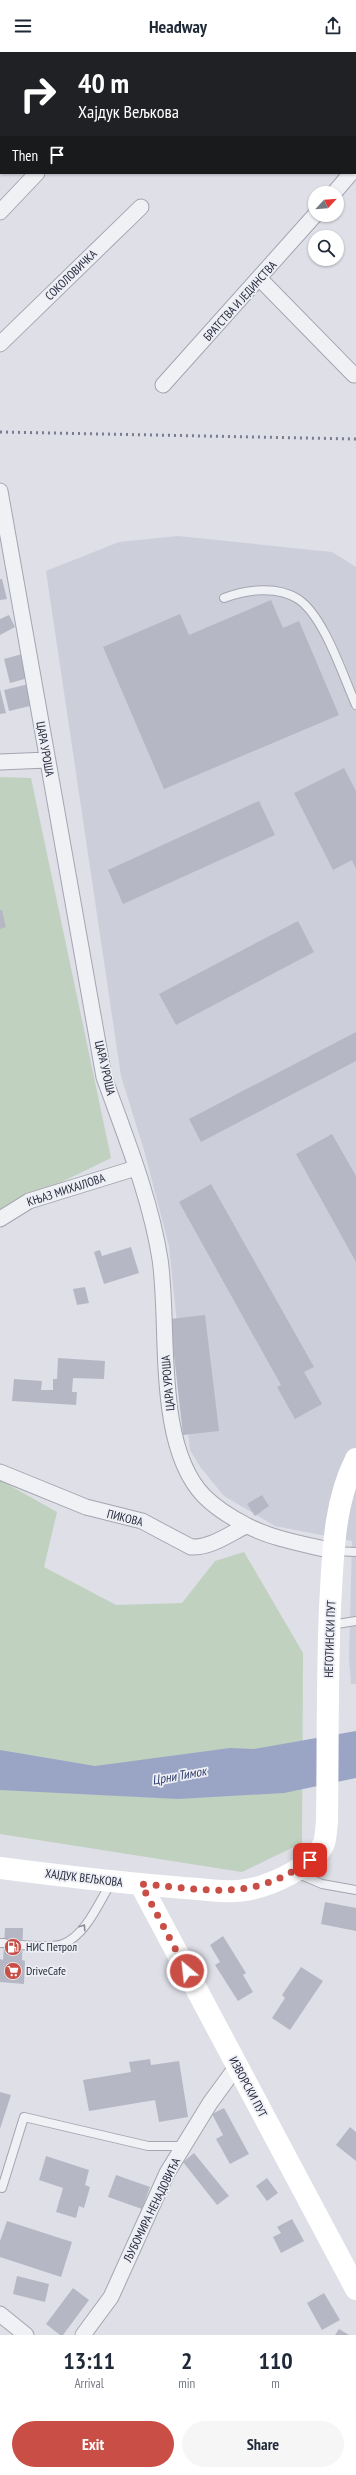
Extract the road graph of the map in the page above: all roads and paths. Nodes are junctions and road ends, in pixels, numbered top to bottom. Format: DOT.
graph roads {
  1 [pos="36,174"];
  2 [pos="350,174"];
  3 [pos="340,186"];
  4 [pos="141,206"];
  5 [pos="0,212"];
  6 [pos="309,222"];
  7 [pos="260,279"];
  8 [pos="0,344"];
  9 [pos="354,375"];
  10 [pos="164,385"];
  11 [pos="0,491"];
  12 [pos="224,598"];
  13 [pos="356,705"];
  14 [pos="47,760"];
  15 [pos="0,762"];
  16 [pos="136,1168"];
  17 [pos="0,1219"];
  18 [pos="356,1459"];
  19 [pos="0,1472"];
  20 [pos="246,1526"];
  21 [pos="333,1551"];
  22 [pos="356,1552"];
  23 [pos="356,1621"];
  24 [pos="329,1625"];
  25 [pos="327,1822"];
  26 [pos="0,1868"];
  27 [pos="293,1872"];
  28 [pos="112,1882"];
  29 [pos="141,1884"];
  30 [pos="356,1890"];
  31 [pos="22,1945"];
  32 [pos="237,2066"];
  33 [pos="184,2146"];
  34 [pos="2,2188"];
  35 [pos="356,2289"];
  36 [pos="0,2314"];
  37 [pos="26,2335"];
  38 [pos="83,2335"];
  1 -- 5 [label="street"];
  2 -- 3 [label="street"];
  4 -- 8 [label="street, СОКОЛОВИЧКА"];
  6 -- 7 [label="street, БРАТСТВА И ЈЕДИНСТВА"];
  7 -- 9 [label="street"];
  7 -- 10 [label="street, БРАТСТВА И ЈЕДИНСТВА"];
  11 -- 14 [label="street, ЦАРА УРОША"];
  12 -- 13 [label="lane"];
  14 -- 15 [label="street"];
  14 -- 16 [label="street, ЦАРА УРОША"];
  16 -- 17 [label="street, КЊАЗ МИХАЈЛОВА"];
  16 -- 20 [label="street, ЦАРА УРОША"];
  18 -- 21 [label="street, НЕГОТИНСКИ ПУТ"];
  19 -- 20 [label="street, ПИКОВА"];
  20 -- 21 [label="street, ЦАРА УРОША"];
  21 -- 22 [label="lane"];
  21 -- 24 [label="street, НЕГОТИНСКИ ПУТ"];
  23 -- 24 [label="lane"];
  24 -- 25 [label="street, НЕГОТИНСКИ ПУТ"];
  25 -- 27 [label="street, ХАЈДУК ВЕЉКОВА"];
  26 -- 28 [label="street, ХАЈДУК ВЕЉКОВА"];
  27 -- 29 [label="street, ХАЈДУК ВЕЉКОВА"];
  27 -- 30 [label="lane"];
  28 -- 29 [label="street, ХАЈДУК ВЕЉКОВА"];
  31 -- 28 [label="lane, one-way"];
  29 -- 32 [label="street, ИЗВОРСКИ ПУТ"];
  32 -- 33 [label="street, ЉУБОМИРА НЕНАДОВИЋА"];
  32 -- 35 [label="street, ИЗВОРСКИ ПУТ"];
  33 -- 34 [label="lane"];
  33 -- 38 [label="street, ЉУБОМИРА НЕНАДОВИЋА"];
  36 -- 37 [label="street"];
}
